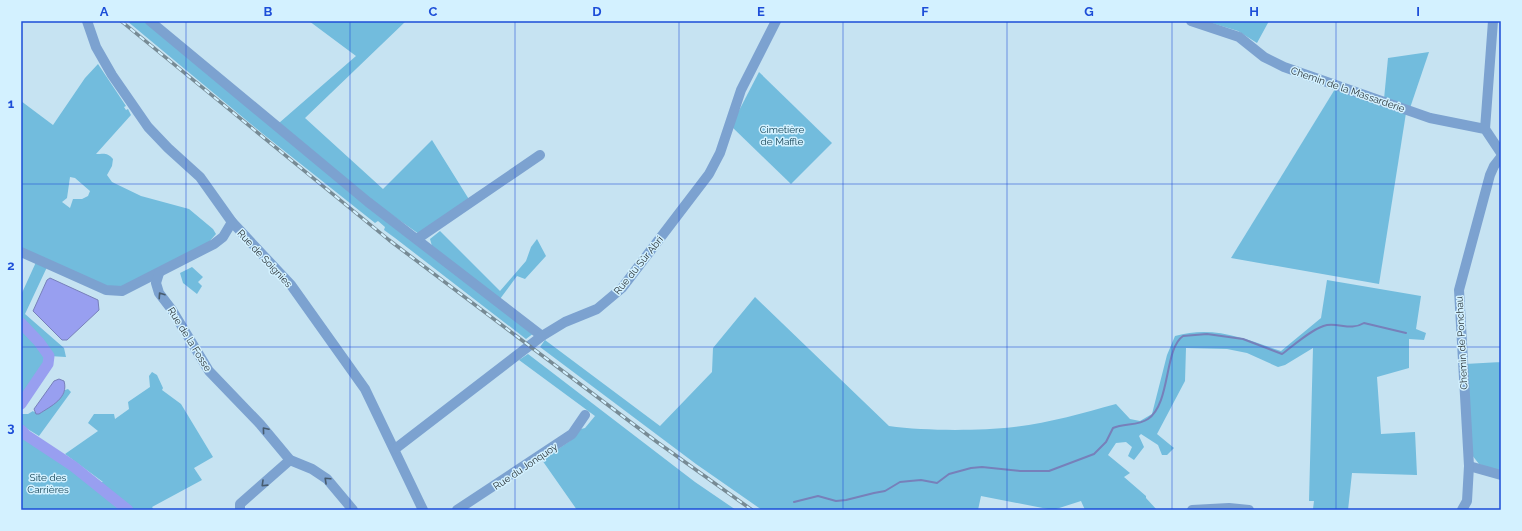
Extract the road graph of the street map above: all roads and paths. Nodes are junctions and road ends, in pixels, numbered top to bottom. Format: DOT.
graph roads {
  1 [pos="87,21"];
  2 [pos="150,21"];
  3 [pos="776,21"];
  4 [pos="1191,21"];
  5 [pos="1493,21"];
  6 [pos="1485,129"];
  7 [pos="1501,153"];
  8 [pos="540,155"];
  9 [pos="1501,157"];
  10 [pos="232,222"];
  11 [pos="417,239"];
  12 [pos="21,252"];
  13 [pos="159,274"];
  14 [pos="542,336"];
  15 [pos="586,415"];
  16 [pos="395,450"];
  17 [pos="290,460"];
  18 [pos="1469,466"];
  19 [pos="1501,475"];
  20 [pos="239,509"];
  21 [pos="353,510"];
  22 [pos="423,510"];
  23 [pos="457,510"];
  24 [pos="1192,510"];
  25 [pos="1249,510"];
  26 [pos="1462,510"];
  1 -- 10 [label="street, Rue de Soignies"];
  2 -- 11 [label="street"];
  3 -- 14 [label="street, Rue du Sûr Abri"];
  4 -- 6 [label="street, Chemin de la Massarderie"];
  5 -- 6 [label="street"];
  6 -- 7 [label="street"];
  8 -- 11 [label="street"];
  9 -- 18 [label="street, Chemin de Ponchau"];
  10 -- 13 [label="street"];
  10 -- 16 [label="street, Rue de Soignies"];
  11 -- 14 [label="street"];
  12 -- 13 [label="street"];
  17 -- 13 [label="street, Rue de la Fosse, one-way"];
  14 -- 16 [label="street, Rue du Sûr Abri"];
  15 -- 23 [label="street, Rue du Jonquoy"];
  16 -- 22 [label="street, Rue de Soignies"];
  17 -- 20 [label="street, one-way"];
  21 -- 17 [label="street, Rue de la Fosse, one-way"];
  18 -- 19 [label="street"];
  18 -- 26 [label="street, Chemin de Ponchau"];
  24 -- 25 [label="street"];
}
